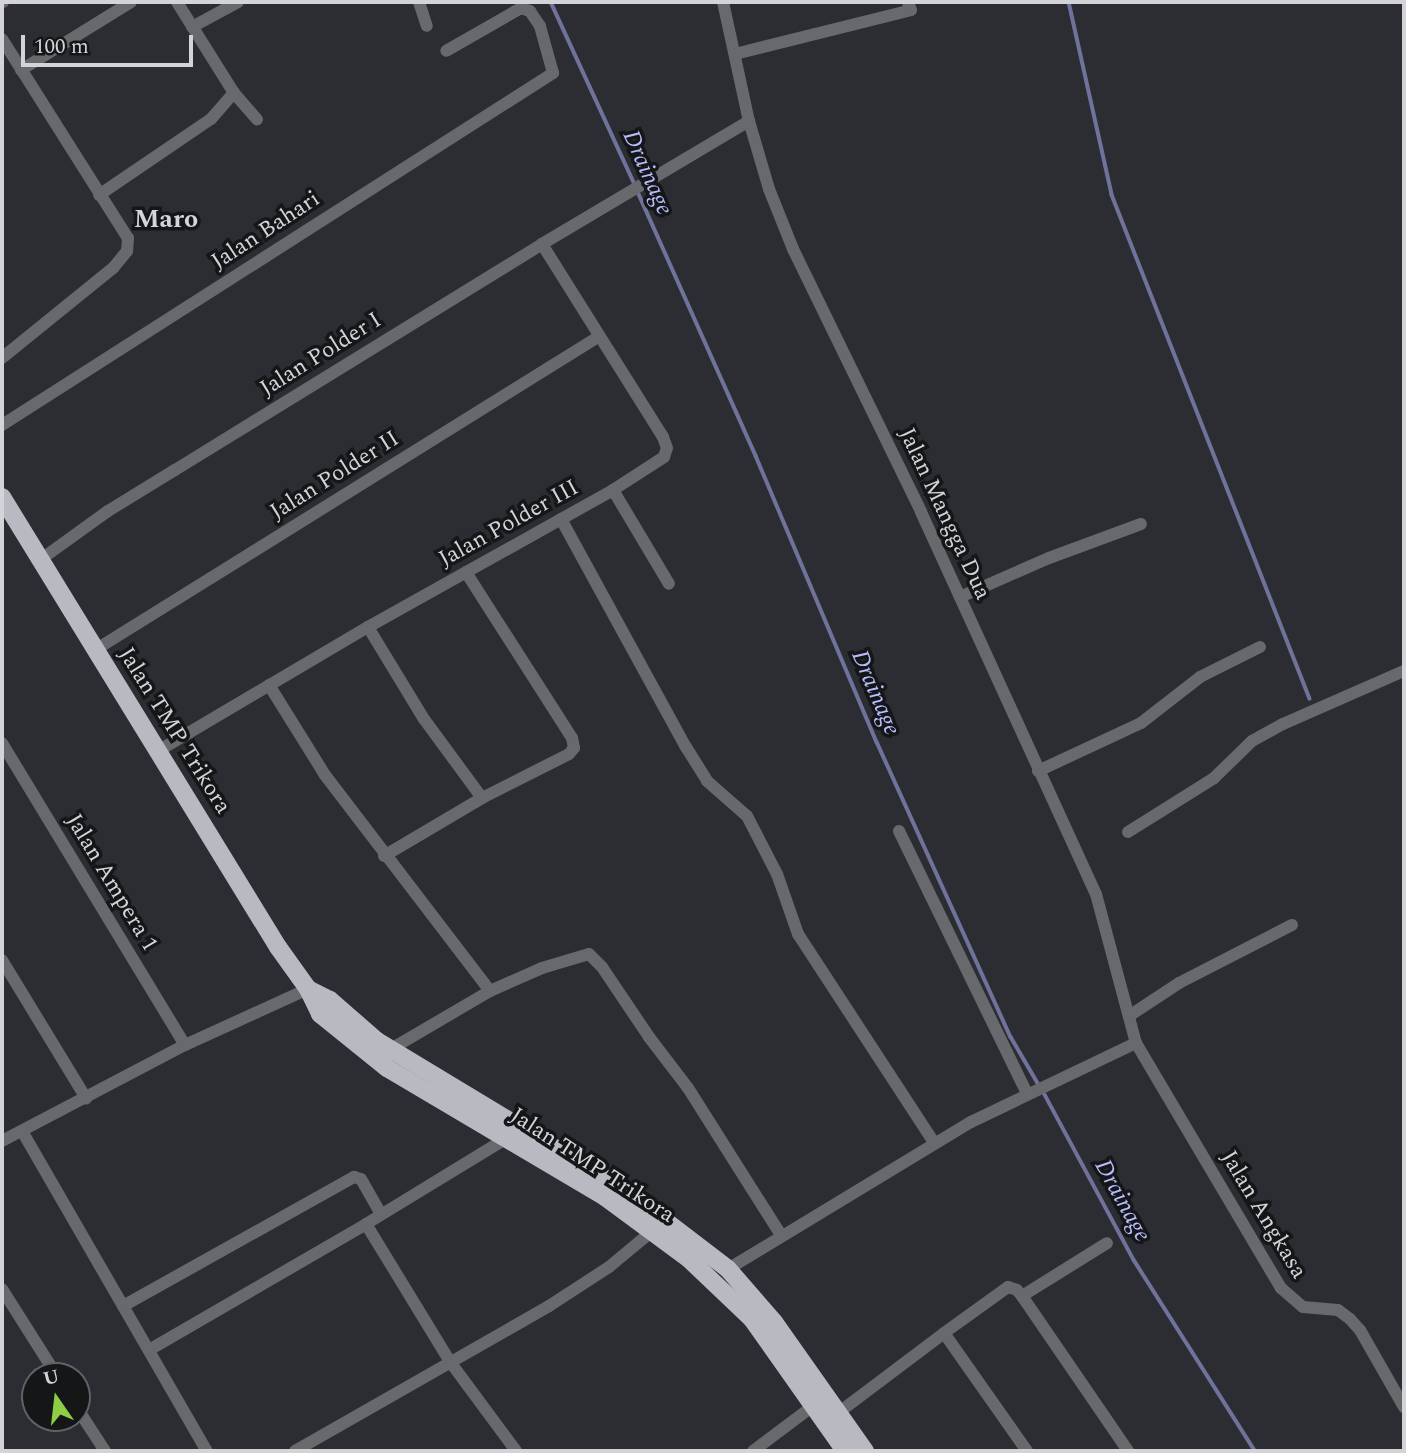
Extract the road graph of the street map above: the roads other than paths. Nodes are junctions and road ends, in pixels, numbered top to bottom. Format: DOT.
graph roads {
  1 [pos="131,2"];
  2 [pos="177,2"];
  3 [pos="238,2"];
  4 [pos="419,2"];
  5 [pos="723,2"];
  6 [pos="908,2"];
  7 [pos="427,26"];
  8 [pos="192,27"];
  9 [pos="2,39"];
  10 [pos="446,51"];
  11 [pos="735,54"];
  12 [pos="21,70"];
  13 [pos="234,93"];
  14 [pos="257,119"];
  15 [pos="749,121"];
  16 [pos="99,195"];
  17 [pos="542,244"];
  18 [pos="598,337"];
  19 [pos="2,358"];
  20 [pos="2,425"];
  21 [pos="613,490"];
  22 [pos="2,497"];
  23 [pos="561,519"];
  24 [pos="1141,524"];
  25 [pos="40,560"];
  26 [pos="466,572"];
  27 [pos="669,584"];
  28 [pos="960,597"];
  29 [pos="368,626"];
  30 [pos="1260,647"];
  31 [pos="95,650"];
  32 [pos="1404,671"];
  33 [pos="269,685"];
  34 [pos="2,743"];
  35 [pos="158,751"];
  36 [pos="1038,771"];
  37 [pos="482,798"];
  38 [pos="899,831"];
  39 [pos="1129,832"];
  40 [pos="384,856"];
  41 [pos="1292,925"];
  42 [pos="2,960"];
  43 [pos="308,989"];
  44 [pos="490,991"];
  45 [pos="1129,1016"];
  46 [pos="1136,1043"];
  47 [pos="185,1045"];
  48 [pos="391,1049"];
  49 [pos="1031,1093"];
  50 [pos="86,1098"];
  51 [pos="522,1128"];
  52 [pos="22,1131"];
  53 [pos="505,1139"];
  54 [pos="2,1141"];
  55 [pos="934,1143"];
  56 [pos="381,1214"];
  57 [pos="366,1224"];
  58 [pos="651,1232"];
  59 [pos="781,1235"];
  60 [pos="1107,1243"];
  61 [pos="727,1269"];
  62 [pos="2,1289"];
  63 [pos="1022,1296"];
  64 [pos="123,1306"];
  65 [pos="944,1333"];
  66 [pos="149,1350"];
  67 [pos="48,1362"];
  68 [pos="451,1363"];
  69 [pos="820,1401"];
  70 [pos="1404,1407"];
  71 [pos="838,1413"];
  72 [pos="91,1430"];
  73 [pos="105,1451"];
  74 [pos="207,1451"];
  75 [pos="295,1451"];
  76 [pos="516,1451"];
  77 [pos="753,1451"];
  78 [pos="845,1451"];
  79 [pos="865,1451"];
  80 [pos="1027,1451"];
  81 [pos="1128,1451"];
  1 -- 12 [label="street"];
  2 -- 8 [label="street"];
  3 -- 8 [label="street"];
  4 -- 7 [label="street"];
  5 -- 11 [label="street, Jalan Mangga Dua"];
  6 -- 11 [label="street"];
  8 -- 13 [label="street"];
  9 -- 12 [label="street"];
  10 -- 20 [label="street, Jalan Bahari"];
  11 -- 15 [label="street, Jalan Mangga Dua"];
  12 -- 16 [label="street"];
  13 -- 14 [label="street"];
  13 -- 16 [label="street"];
  15 -- 17 [label="street, Jalan Polder I"];
  15 -- 28 [label="street, Jalan Mangga Dua"];
  16 -- 19 [label="street"];
  17 -- 18 [label="street, Jalan Polder III"];
  17 -- 25 [label="street, Jalan Polder I"];
  18 -- 21 [label="street, Jalan Polder III"];
  18 -- 31 [label="street, Jalan Polder II"];
  21 -- 23 [label="street, Jalan Polder III"];
  21 -- 27 [label="street"];
  22 -- 25 [label="highway, Jalan TMP Trikora"];
  23 -- 26 [label="street, Jalan Polder III"];
  23 -- 55 [label="street"];
  24 -- 28 [label="street"];
  25 -- 31 [label="highway, Jalan TMP Trikora"];
  26 -- 29 [label="street, Jalan Polder III"];
  26 -- 37 [label="street"];
  28 -- 36 [label="street, Jalan Mangga Dua"];
  29 -- 33 [label="street, Jalan Polder III"];
  29 -- 37 [label="street"];
  30 -- 36 [label="street"];
  31 -- 35 [label="highway, Jalan TMP Trikora"];
  32 -- 39 [label="street"];
  33 -- 35 [label="street, Jalan Polder III"];
  33 -- 40 [label="street"];
  34 -- 47 [label="street, Jalan Ampera 1"];
  35 -- 43 [label="highway, Jalan TMP Trikora"];
  36 -- 45 [label="street, Jalan Mangga Dua"];
  37 -- 40 [label="street"];
  38 -- 49 [label="street"];
  40 -- 44 [label="street"];
  41 -- 45 [label="street"];
  42 -- 50 [label="street"];
  43 -- 47 [label="street"];
  43 -- 48 [label="highway, Jalan TMP Trikora"];
  43 -- 53 [label="highway, Jalan TMP Trikora"];
  44 -- 48 [label="street"];
  44 -- 59 [label="street"];
  45 -- 46 [label="street, Jalan Mangga Dua"];
  46 -- 49 [label="street"];
  46 -- 70 [label="street, Jalan Angkasa"];
  47 -- 50 [label="street"];
  48 -- 51 [label="highway, Jalan TMP Trikora"];
  49 -- 55 [label="street"];
  50 -- 52 [label="street"];
  51 -- 53 [label="street"];
  51 -- 61 [label="highway, Jalan TMP Trikora"];
  52 -- 54 [label="street"];
  52 -- 64 [label="street"];
  53 -- 56 [label="street"];
  53 -- 58 [label="highway, Jalan TMP Trikora"];
  55 -- 59 [label="street"];
  56 -- 57 [label="street"];
  56 -- 64 [label="street"];
  57 -- 66 [label="street"];
  57 -- 68 [label="street"];
  58 -- 68 [label="street"];
  58 -- 69 [label="highway, Jalan TMP Trikora"];
  59 -- 61 [label="street"];
  60 -- 63 [label="street"];
  61 -- 69 [label="highway, Jalan TMP Trikora"];
  62 -- 67 [label="street"];
  63 -- 65 [label="street"];
  63 -- 81 [label="street"];
  64 -- 66 [label="street"];
  65 -- 71 [label="street"];
  65 -- 80 [label="street"];
  66 -- 74 [label="street"];
  68 -- 75 [label="street"];
  68 -- 76 [label="street"];
  69 -- 71 [label="highway"];
  69 -- 77 [label="street"];
  69 -- 78 [label="highway, Jalan TMP Trikora"];
  71 -- 79 [label="highway"];
  72 -- 73 [label="street"];
}
